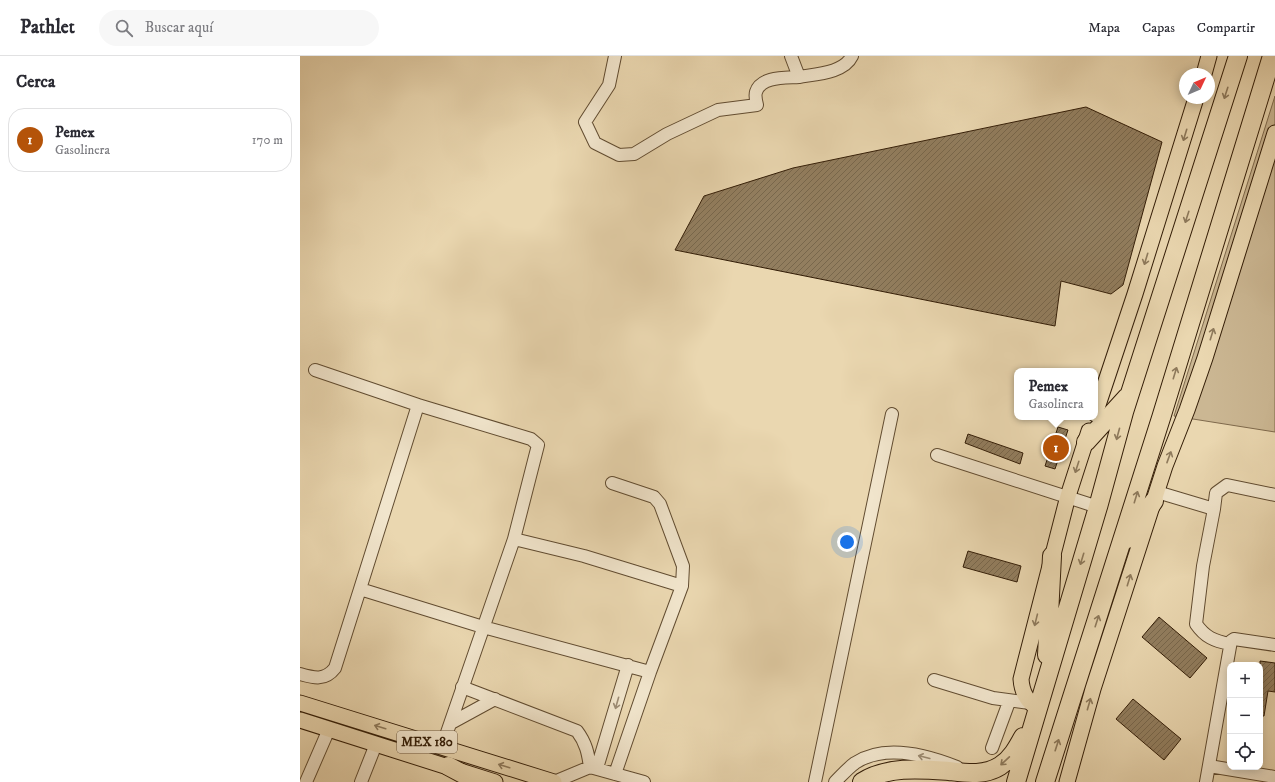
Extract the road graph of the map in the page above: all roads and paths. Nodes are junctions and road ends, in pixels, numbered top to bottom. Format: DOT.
graph roads {
  1 [pos="615,56"];
  2 [pos="791,56"];
  3 [pos="852,56"];
  4 [pos="1210,56"];
  5 [pos="1238,56"];
  6 [pos="1272,56"];
  7 [pos="1206,68"];
  8 [pos="799,77"];
  9 [pos="1194,104"];
  10 [pos="1275,133"];
  11 [pos="315,370"];
  12 [pos="1130,394"];
  13 [pos="418,405"];
  14 [pos="1098,405"];
  15 [pos="892,414"];
  16 [pos="1093,420"];
  17 [pos="1086,442"];
  18 [pos="937,455"];
  19 [pos="612,483"];
  20 [pos="1275,495"];
  21 [pos="1068,496"];
  22 [pos="1156,497"];
  23 [pos="1098,507"];
  24 [pos="1214,509"];
  25 [pos="514,539"];
  26 [pos="1119,553"];
  27 [pos="1052,556"];
  28 [pos="682,586"];
  29 [pos="360,590"];
  30 [pos="484,627"];
  31 [pos="1230,644"];
  32 [pos="1275,645"];
  33 [pos="628,665"];
  34 [pos="650,672"];
  35 [pos="300,674"];
  36 [pos="934,680"];
  37 [pos="1045,683"];
  38 [pos="462,687"];
  39 [pos="495,699"];
  40 [pos="1009,702"];
  41 [pos="300,703"];
  42 [pos="1035,710"];
  43 [pos="300,720"];
  44 [pos="450,723"];
  45 [pos="329,729"];
  46 [pos="376,744"];
  47 [pos="442,747"];
  48 [pos="992,748"];
  49 [pos="448,766"];
  50 [pos="1209,766"];
  51 [pos="593,768"];
  52 [pos="615,774"];
  53 [pos="975,774"];
  54 [pos="1275,777"];
  55 [pos="306,782"];
  56 [pos="361,782"];
  57 [pos="478,782"];
  58 [pos="496,782"];
  59 [pos="554,782"];
  60 [pos="644,782"];
  61 [pos="815,782"];
  62 [pos="835,782"];
  63 [pos="862,782"];
  64 [pos="1016,782"];
  65 [pos="1045,782"];
  66 [pos="1067,782"];
  67 [pos="1206,782"];
  1 -- 8 [label="street"];
  2 -- 8 [label="street"];
  3 -- 8 [label="street"];
  4 -- 7 [label="main road"];
  5 -- 12 [label="highway, one-way"];
  26 -- 6 [label="highway, one-way"];
  9 -- 14 [label="main road, one-way"];
  22 -- 10 [label="main road, one-way"];
  11 -- 13 [label="street"];
  12 -- 17 [label="highway"];
  12 -- 23 [label="highway, one-way"];
  13 -- 25 [label="street"];
  13 -- 29 [label="street"];
  15 -- 61 [label="street"];
  16 -- 17 [label="main road"];
  17 -- 21 [label="main road, one-way"];
  18 -- 21 [label="street"];
  19 -- 28 [label="street"];
  20 -- 24 [label="street"];
  21 -- 23 [label="street"];
  21 -- 27 [label="main road"];
  22 -- 24 [label="street"];
  22 -- 26 [label="highway"];
  66 -- 22 [label="main road, one-way"];
  23 -- 37 [label="highway, one-way"];
  24 -- 31 [label="street"];
  25 -- 28 [label="street"];
  25 -- 30 [label="street"];
  65 -- 26 [label="highway, one-way"];
  27 -- 37 [label="highway"];
  27 -- 42 [label="main road, one-way"];
  28 -- 34 [label="street"];
  29 -- 30 [label="street"];
  29 -- 35 [label="street"];
  30 -- 33 [label="street"];
  30 -- 38 [label="street"];
  31 -- 32 [label="street"];
  31 -- 50 [label="street"];
  33 -- 34 [label="street"];
  33 -- 51 [label="street, one-way"];
  34 -- 52 [label="street"];
  36 -- 40 [label="street"];
  37 -- 42 [label="highway"];
  38 -- 39 [label="street"];
  38 -- 44 [label="street"];
  39 -- 44 [label="street"];
  39 -- 51 [label="street"];
  40 -- 42 [label="street"];
  40 -- 48 [label="street"];
  47 -- 41 [label="main road, MEX 180, one-way"];
  42 -- 53 [label="highway, one-way"];
  42 -- 64 [label="highway"];
  43 -- 45 [label="main road, MEX 180"];
  44 -- 47 [label="street"];
  45 -- 46 [label="main road, MEX 180"];
  45 -- 55 [label="street"];
  46 -- 49 [label="main road, MEX 180"];
  46 -- 56 [label="street"];
  59 -- 47 [label="main road, MEX 180, one-way"];
  49 -- 57 [label="highway"];
  49 -- 58 [label="main road, MEX 180"];
  50 -- 54 [label="street"];
  50 -- 67 [label="street"];
  51 -- 52 [label="street"];
  51 -- 59 [label="street"];
  52 -- 60 [label="street"];
  53 -- 62 [label="street, one-way"];
  53 -- 63 [label="highway"];
}
